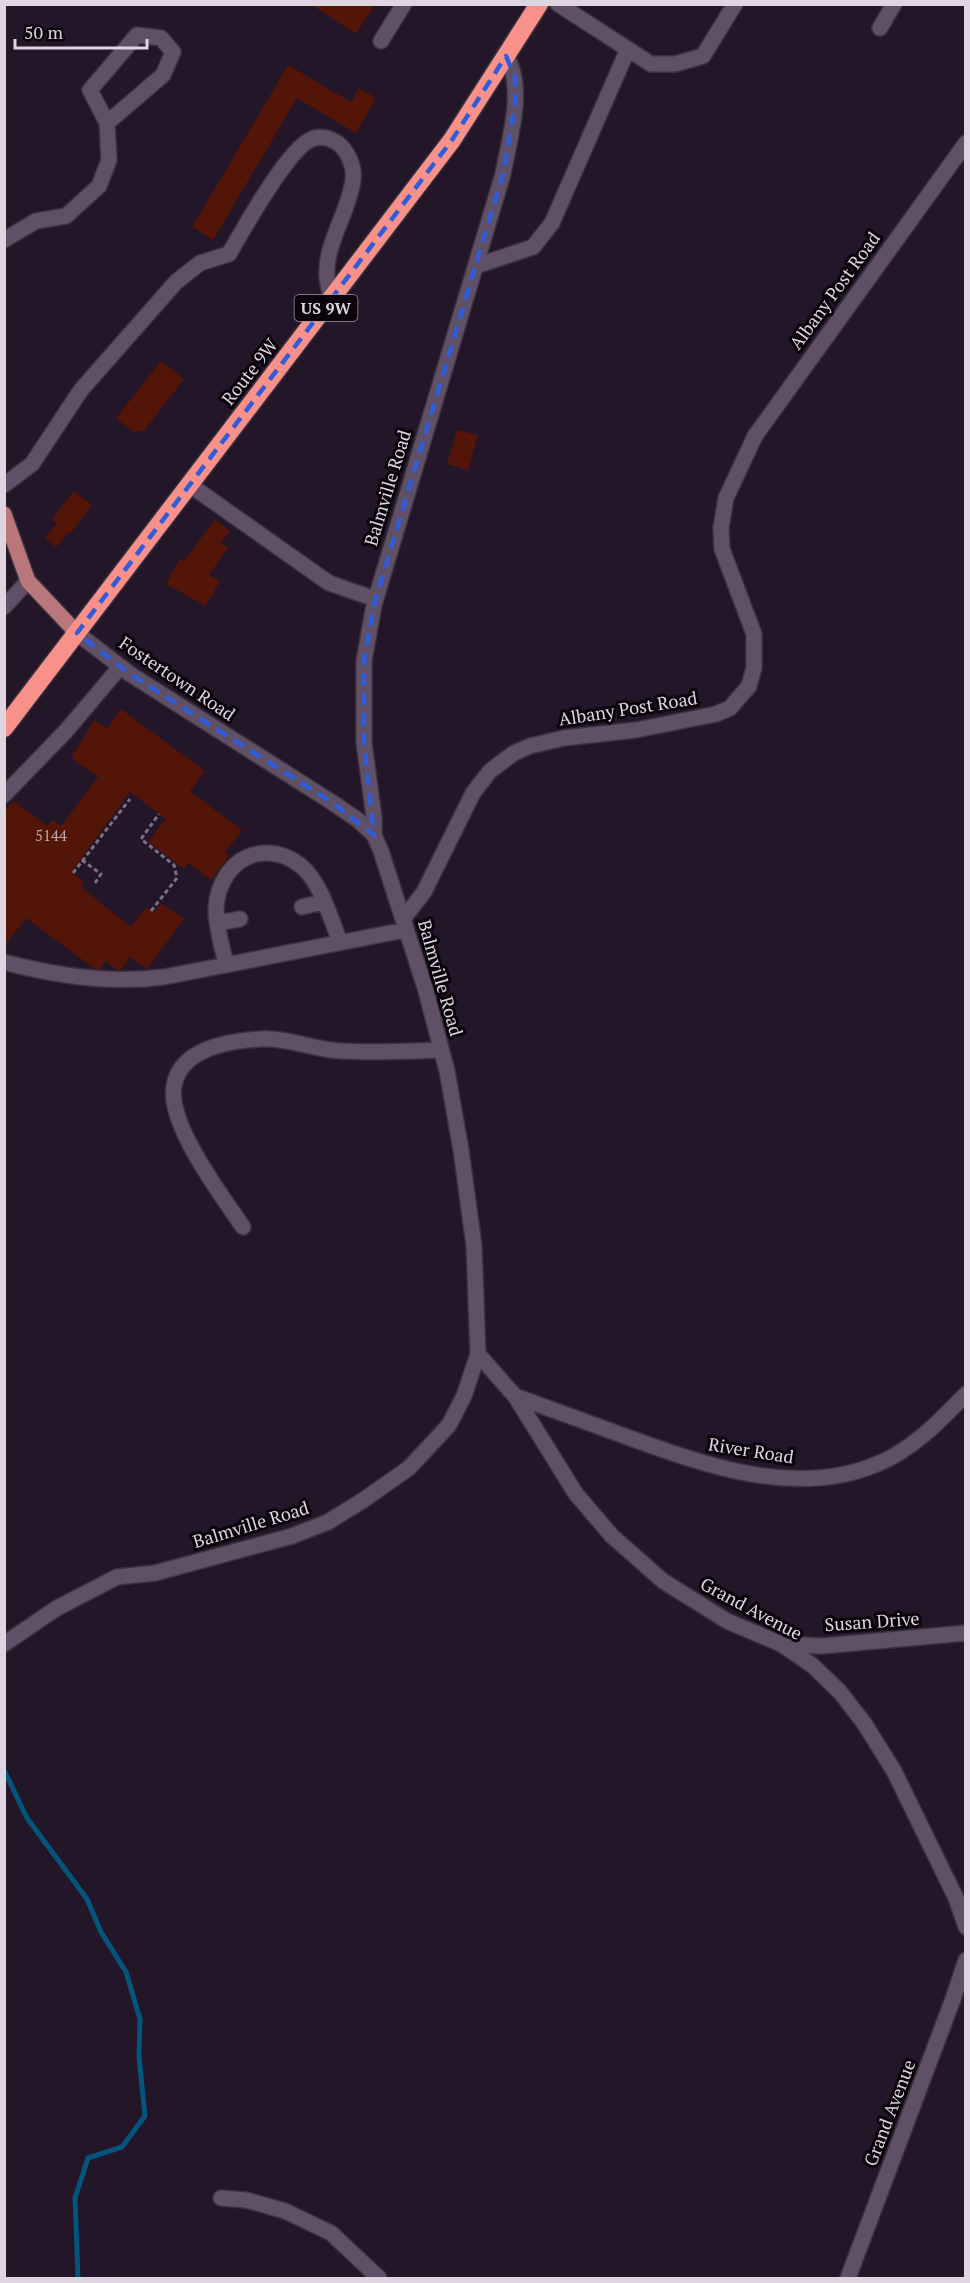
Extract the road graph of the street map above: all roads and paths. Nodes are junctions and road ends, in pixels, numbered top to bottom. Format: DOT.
graph roads {
  1 [pos="404,4"];
  2 [pos="539,4"];
  3 [pos="558,4"];
  4 [pos="735,4"];
  5 [pos="894,4"];
  6 [pos="880,28"];
  7 [pos="381,41"];
  8 [pos="628,49"];
  9 [pos="506,56"];
  10 [pos="108,123"];
  11 [pos="966,143"];
  12 [pos="4,240"];
  13 [pos="476,266"];
  14 [pos="332,300"];
  15 [pos="4,485"];
  16 [pos="190,485"];
  17 [pos="4,514"];
  18 [pos="28,581"];
  19 [pos="375,599"];
  20 [pos="4,607"];
  21 [pos="76,633"];
  22 [pos="120,666"];
  23 [pos="4,728"];
  24 [pos="8,793"];
  25 [pos="130,799"];
  26 [pos="159,814"];
  27 [pos="374,835"];
  28 [pos="82,860"];
  29 [pos="73,873"];
  30 [pos="95,883"];
  31 [pos="323,902"];
  32 [pos="302,907"];
  33 [pos="151,911"];
  34 [pos="240,918"];
  35 [pos="218,923"];
  36 [pos="404,924"];
  37 [pos="340,942"];
  38 [pos="4,962"];
  39 [pos="226,964"];
  40 [pos="441,1050"];
  41 [pos="243,1227"];
  42 [pos="478,1354"];
  43 [pos="966,1394"];
  44 [pos="515,1396"];
  45 [pos="966,1634"];
  46 [pos="4,1644"];
  47 [pos="780,1644"];
  48 [pos="961,1897"];
  49 [pos="966,1927"];
  50 [pos="966,1960"];
  51 [pos="221,2198"];
  52 [pos="379,2278"];
  53 [pos="848,2278"];
  1 -- 7 [label="street"];
  2 -- 9 [label="highway, Route 9W / US 9W"];
  3 -- 8 [label="street"];
  4 -- 8 [label="street"];
  5 -- 6 [label="street"];
  8 -- 13 [label="street"];
  9 -- 13 [label="street, Balmville Road"];
  9 -- 14 [label="highway, Route 9W / US 9W"];
  10 -- 10 [label="street"];
  10 -- 12 [label="street"];
  11 -- 36 [label="street, Albany Post Road"];
  13 -- 19 [label="street, Balmville Road"];
  14 -- 15 [label="street"];
  14 -- 16 [label="highway, Route 9W / US 9W"];
  16 -- 19 [label="street"];
  16 -- 21 [label="highway, Route 9W / US 9W"];
  17 -- 18 [label="main road, Fostertown Road"];
  18 -- 20 [label="street"];
  18 -- 21 [label="main road, Fostertown Road"];
  19 -- 27 [label="street, Balmville Road"];
  21 -- 22 [label="street, Fostertown Road"];
  21 -- 23 [label="highway, Route 9W / US 9W"];
  22 -- 24 [label="street"];
  22 -- 27 [label="street, Fostertown Road"];
  25 -- 28 [label="path"];
  26 -- 33 [label="path"];
  27 -- 36 [label="street, Balmville Road"];
  28 -- 29 [label="path"];
  28 -- 30 [label="path"];
  31 -- 32 [label="street"];
  31 -- 35 [label="street"];
  31 -- 37 [label="street"];
  34 -- 35 [label="street"];
  35 -- 39 [label="street"];
  36 -- 37 [label="street"];
  36 -- 40 [label="street, Balmville Road"];
  37 -- 39 [label="street"];
  38 -- 39 [label="street"];
  40 -- 41 [label="street"];
  40 -- 42 [label="street, Balmville Road"];
  42 -- 44 [label="street, Grand Avenue"];
  42 -- 46 [label="street, Balmville Road"];
  43 -- 44 [label="street, River Road"];
  44 -- 47 [label="street, Grand Avenue"];
  45 -- 47 [label="street, Susan Drive"];
  47 -- 48 [label="street, Grand Avenue"];
  48 -- 49 [label="street, Grand Avenue"];
  50 -- 53 [label="street, Grand Avenue"];
  51 -- 52 [label="street"];
}
